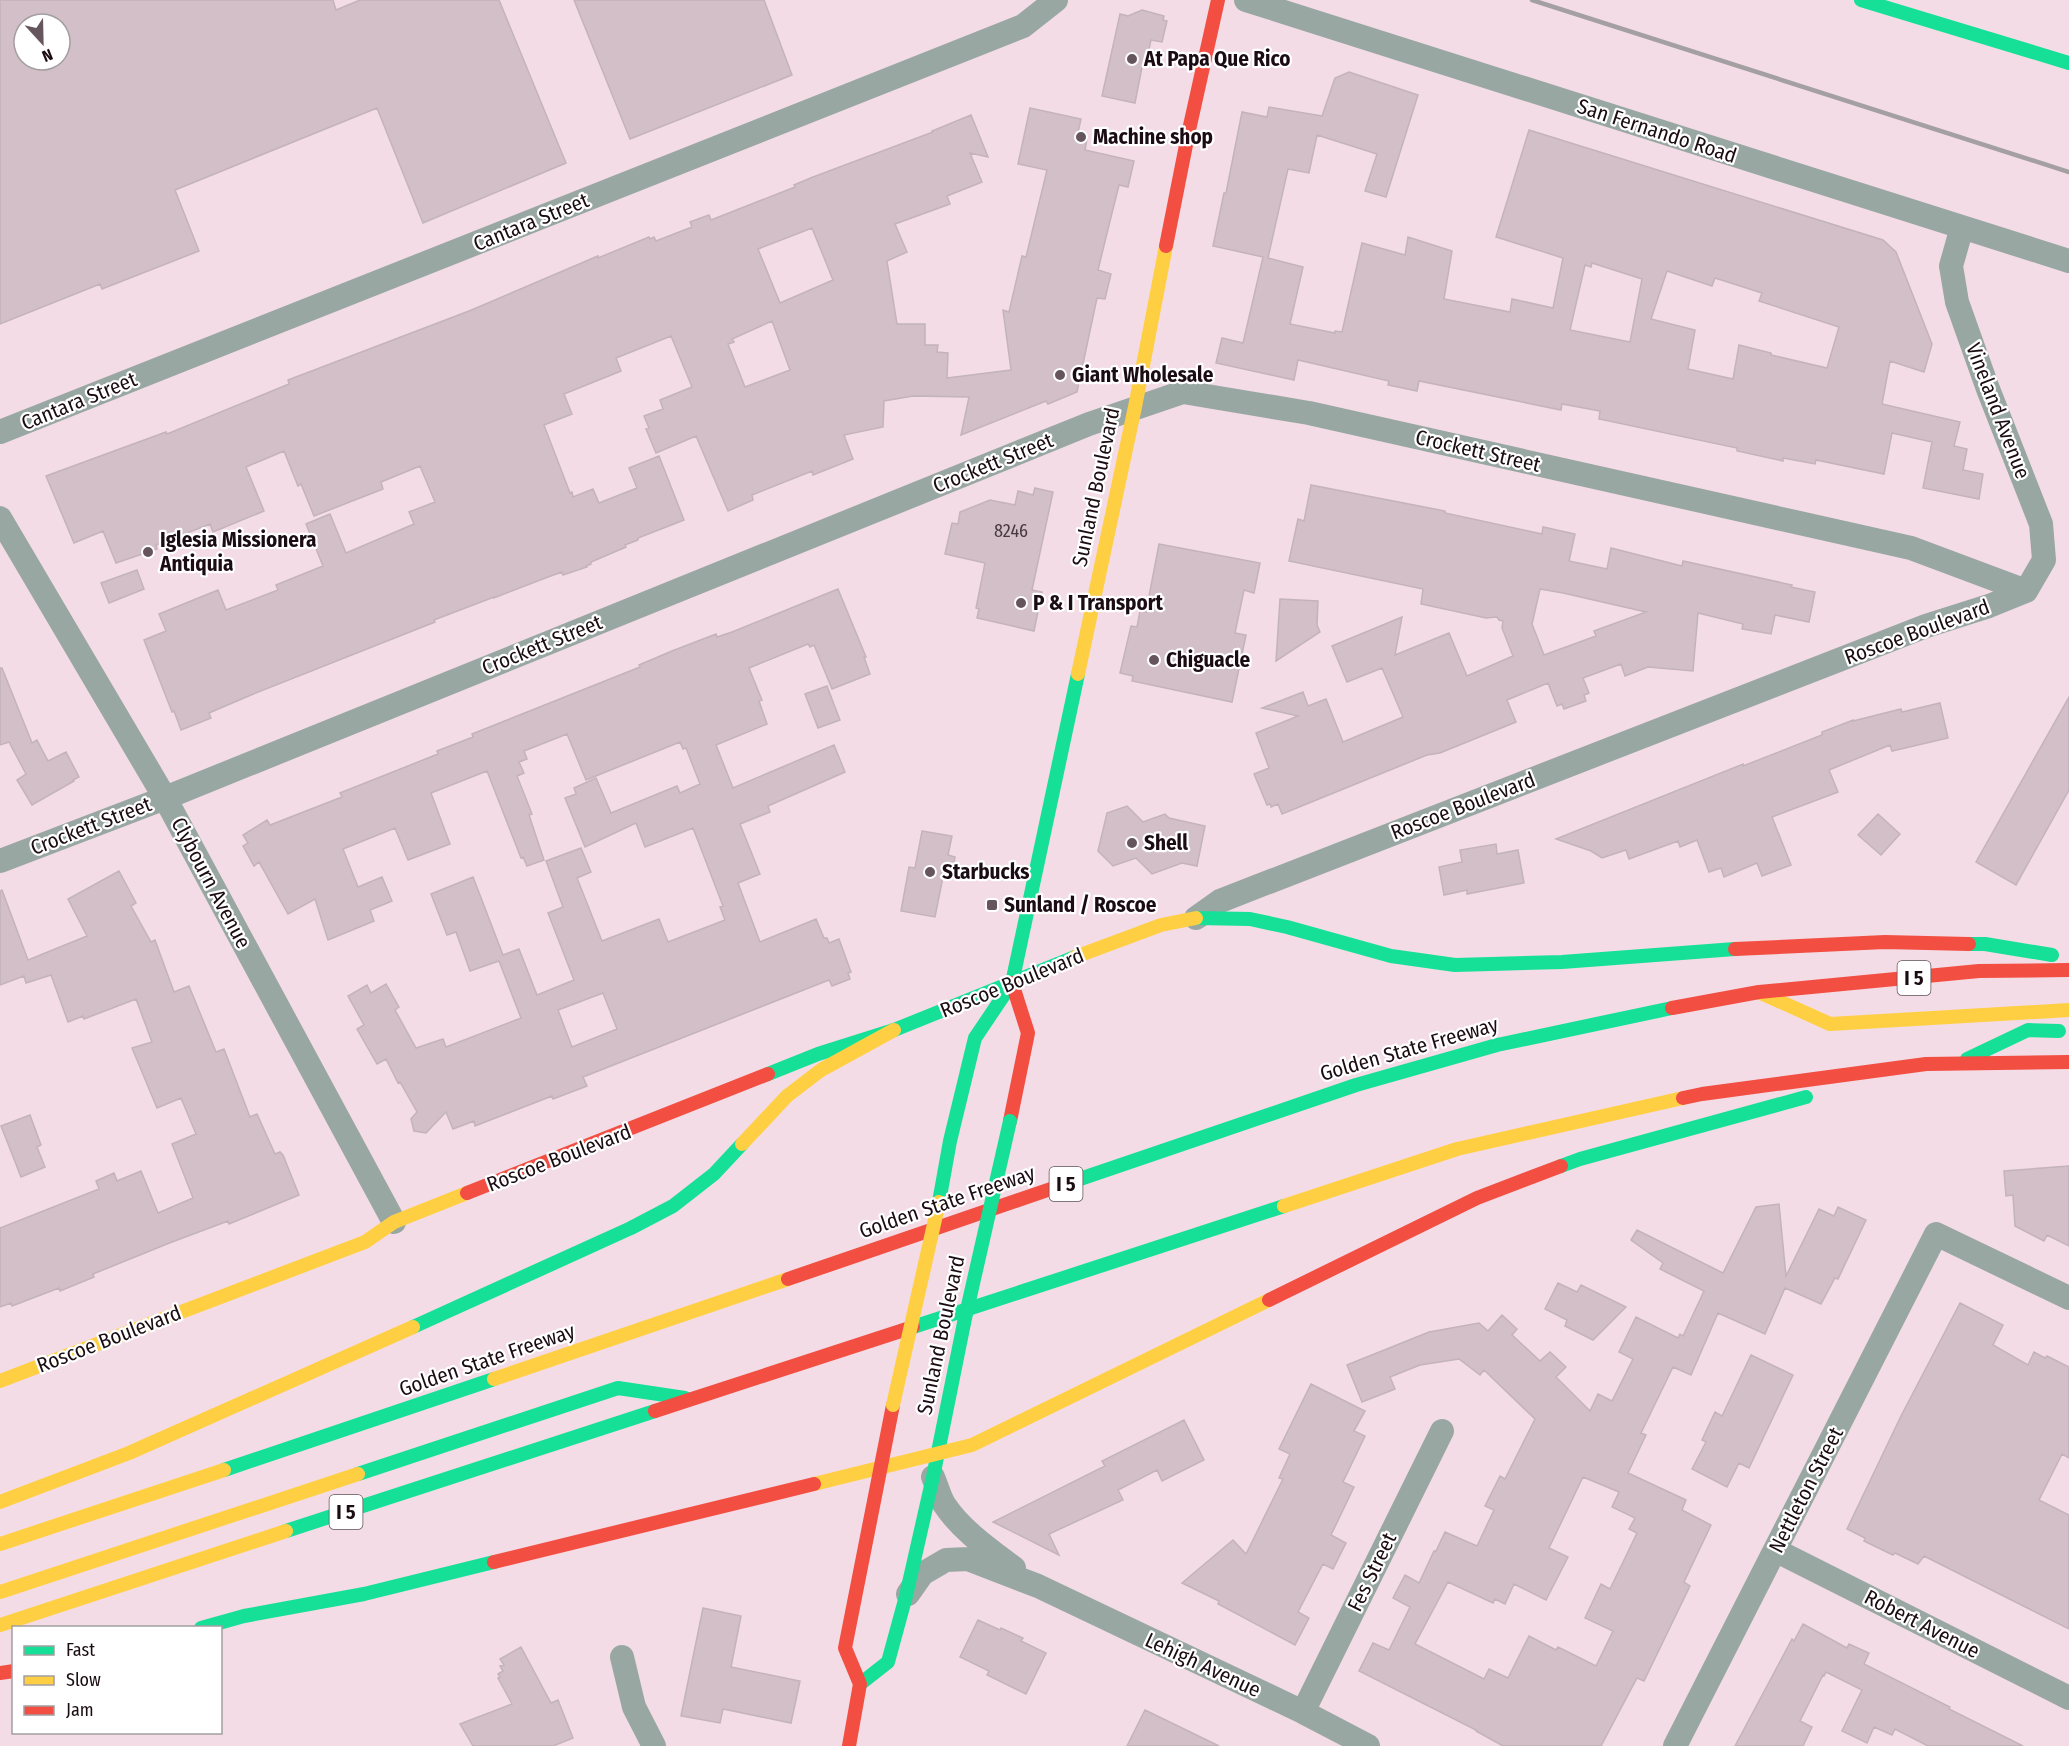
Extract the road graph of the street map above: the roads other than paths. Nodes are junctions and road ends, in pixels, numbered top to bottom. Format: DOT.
graph roads {
  1 [pos="1056,0"];
  2 [pos="1218,0"];
  3 [pos="1246,0"];
  4 [pos="1861,0"];
  5 [pos="2069,63"];
  6 [pos="1962,227"];
  7 [pos="2069,261"];
  8 [pos="1135,407"];
  9 [pos="0,432"];
  10 [pos="0,518"];
  11 [pos="2026,591"];
  12 [pos="165,798"];
  13 [pos="0,861"];
  14 [pos="1196,918"];
  15 [pos="2069,958"];
  16 [pos="2069,970"];
  17 [pos="1012,983"];
  18 [pos="1759,992"];
  19 [pos="2069,1010"];
  20 [pos="894,1030"];
  21 [pos="2069,1031"];
  22 [pos="2069,1062"];
  23 [pos="1926,1064"];
  24 [pos="1957,1064"];
  25 [pos="394,1222"];
  26 [pos="2069,1298"];
  27 [pos="0,1381"];
  28 [pos="692,1399"];
  29 [pos="384,1417"];
  30 [pos="1442,1431"];
  31 [pos="371,1433"];
  32 [pos="938,1452"];
  33 [pos="880,1469"];
  34 [pos="933,1478"];
  35 [pos="0,1502"];
  36 [pos="0,1544"];
  37 [pos="1775,1550"];
  38 [pos="1038,1586"];
  39 [pos="0,1592"];
  40 [pos="906,1596"];
  41 [pos="0,1624"];
  42 [pos="208,1626"];
  43 [pos="622,1657"];
  44 [pos="860,1684"];
  45 [pos="2069,1698"];
  46 [pos="1302,1712"];
  47 [pos="654,1746"];
  48 [pos="849,1746"];
  49 [pos="1368,1746"];
  50 [pos="1675,1746"];
  1 -- 9 [label="street, Cantara Street"];
  2 -- 8 [label="main road, Sunland Boulevard"];
  3 -- 6 [label="street, San Fernando Road"];
  4 -- 5 [label="main road"];
  6 -- 7 [label="street, San Fernando Road"];
  6 -- 11 [label="street, Vineland Avenue"];
  8 -- 11 [label="street, Crockett Street"];
  8 -- 12 [label="street, Crockett Street"];
  8 -- 17 [label="main road, Sunland Boulevard"];
  10 -- 12 [label="street, Clybourn Avenue"];
  11 -- 14 [label="street, Roscoe Boulevard"];
  12 -- 13 [label="street, Crockett Street"];
  12 -- 25 [label="street, Clybourn Avenue"];
  14 -- 15 [label="main road"];
  14 -- 17 [label="main road, Roscoe Boulevard"];
  16 -- 18 [label="main road, Golden State Freeway / I 5"];
  17 -- 20 [label="main road, Roscoe Boulevard"];
  17 -- 32 [label="main road, Sunland Boulevard, bridge"];
  17 -- 33 [label="main road, Sunland Boulevard, bridge"];
  18 -- 19 [label="main road"];
  18 -- 29 [label="main road, Golden State Freeway / I 5"];
  20 -- 25 [label="main road, Roscoe Boulevard"];
  20 -- 35 [label="main road"];
  21 -- 24 [label="main road"];
  22 -- 24 [label="main road, I 5"];
  23 -- 24 [label="main road, I 5"];
  23 -- 28 [label="main road, I 5"];
  23 -- 32 [label="main road"];
  25 -- 27 [label="main road, Roscoe Boulevard"];
  26 -- 37 [label="street, Nettleton Street"];
  28 -- 39 [label="main road"];
  28 -- 41 [label="main road, I 5"];
  29 -- 31 [label="main road"];
  29 -- 36 [label="main road, Golden State Freeway / I 5"];
  30 -- 46 [label="street, Fes Street"];
  32 -- 33 [label="main road"];
  32 -- 34 [label="main road, Sunland Boulevard"];
  33 -- 42 [label="main road"];
  33 -- 44 [label="main road, Sunland Boulevard"];
  34 -- 38 [label="street, Lehigh Avenue"];
  34 -- 40 [label="main road, Sunland Boulevard"];
  37 -- 45 [label="street, Robert Avenue"];
  37 -- 50 [label="street, Nettleton Street"];
  38 -- 40 [label="street, Lehigh Avenue"];
  38 -- 46 [label="street, Lehigh Avenue"];
  40 -- 44 [label="main road, Sunland Boulevard"];
  43 -- 47 [label="street"];
  44 -- 48 [label="main road"];
  46 -- 49 [label="street, Lehigh Avenue"];
}
